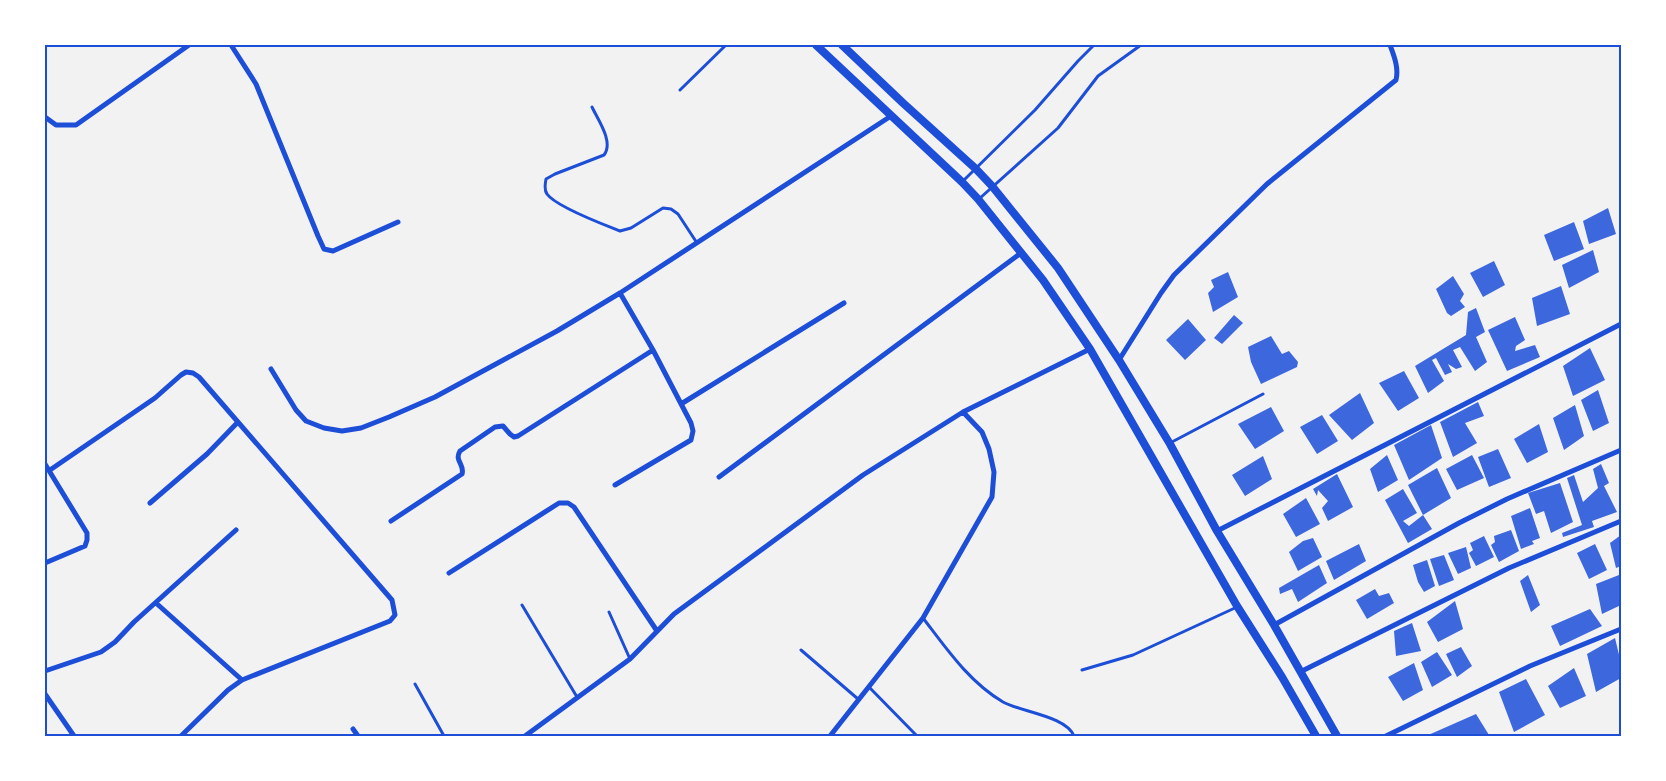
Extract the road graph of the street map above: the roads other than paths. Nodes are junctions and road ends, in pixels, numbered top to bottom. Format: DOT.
graph roads {
  1 [pos="189,45"];
  2 [pos="231,45"];
  3 [pos="726,45"];
  4 [pos="816,45"];
  5 [pos="842,45"];
  6 [pos="1094,45"];
  7 [pos="1140,45"];
  8 [pos="1390,45"];
  9 [pos="680,90"];
  10 [pos="592,106"];
  11 [pos="891,116"];
  12 [pos="45,117"];
  13 [pos="976,168"];
  14 [pos="962,182"];
  15 [pos="992,186"];
  16 [pos="978,199"];
  17 [pos="398,222"];
  18 [pos="697,243"];
  19 [pos="1021,253"];
  20 [pos="620,294"];
  21 [pos="844,303"];
  22 [pos="1621,324"];
  23 [pos="1090,349"];
  24 [pos="653,350"];
  25 [pos="1119,360"];
  26 [pos="271,369"];
  27 [pos="1263,394"];
  28 [pos="681,404"];
  29 [pos="963,412"];
  30 [pos="238,422"];
  31 [pos="1170,444"];
  32 [pos="1621,450"];
  33 [pos="45,464"];
  34 [pos="50,470"];
  35 [pos="719,477"];
  36 [pos="614,485"];
  37 [pos="150,503"];
  38 [pos="391,521"];
  39 [pos="1621,521"];
  40 [pos="236,530"];
  41 [pos="1216,531"];
  42 [pos="45,563"];
  43 [pos="449,574"];
  44 [pos="156,603"];
  45 [pos="522,605"];
  46 [pos="1237,606"];
  47 [pos="609,612"];
  48 [pos="923,618"];
  49 [pos="1274,625"];
  50 [pos="1621,629"];
  51 [pos="657,631"];
  52 [pos="801,650"];
  53 [pos="630,659"];
  54 [pos="1082,670"];
  55 [pos="45,671"];
  56 [pos="1300,672"];
  57 [pos="242,680"];
  58 [pos="415,684"];
  59 [pos="869,687"];
  60 [pos="45,694"];
  61 [pos="577,697"];
  62 [pos="859,700"];
  63 [pos="353,730"];
  64 [pos="74,736"];
  65 [pos="181,736"];
  66 [pos="358,736"];
  67 [pos="444,736"];
  68 [pos="525,736"];
  69 [pos="830,736"];
  70 [pos="917,736"];
  71 [pos="1074,736"];
  72 [pos="1316,736"];
  73 [pos="1337,736"];
  74 [pos="1386,736"];
  1 -- 12 [label="street"];
  2 -- 17 [label="street"];
  3 -- 9 [label="lane"];
  4 -- 11 [label="street"];
  5 -- 13 [label="street"];
  6 -- 13 [label="lane"];
  7 -- 15 [label="lane"];
  8 -- 25 [label="street"];
  10 -- 18 [label="lane"];
  11 -- 14 [label="street"];
  11 -- 18 [label="street"];
  13 -- 14 [label="lane"];
  13 -- 15 [label="street"];
  14 -- 16 [label="street"];
  15 -- 16 [label="lane"];
  15 -- 25 [label="street"];
  16 -- 19 [label="street"];
  18 -- 20 [label="street"];
  19 -- 23 [label="street"];
  19 -- 35 [label="street"];
  20 -- 24 [label="street"];
  20 -- 26 [label="street"];
  21 -- 28 [label="street"];
  22 -- 41 [label="street"];
  23 -- 29 [label="street"];
  23 -- 46 [label="street"];
  24 -- 28 [label="street"];
  24 -- 38 [label="street"];
  25 -- 31 [label="street"];
  27 -- 31 [label="lane"];
  28 -- 36 [label="street"];
  29 -- 48 [label="street"];
  29 -- 51 [label="street"];
  30 -- 34 [label="street"];
  30 -- 37 [label="street"];
  30 -- 57 [label="street"];
  31 -- 41 [label="street"];
  32 -- 49 [label="street"];
  33 -- 34 [label="street"];
  34 -- 42 [label="street"];
  39 -- 56 [label="street"];
  40 -- 44 [label="street"];
  41 -- 49 [label="street"];
  43 -- 51 [label="street"];
  44 -- 55 [label="street"];
  44 -- 57 [label="street"];
  45 -- 61 [label="lane"];
  46 -- 54 [label="lane"];
  46 -- 72 [label="street"];
  47 -- 53 [label="lane"];
  48 -- 59 [label="street"];
  48 -- 71 [label="lane"];
  49 -- 56 [label="street"];
  50 -- 74 [label="street"];
  51 -- 53 [label="street"];
  52 -- 62 [label="lane"];
  53 -- 61 [label="street"];
  56 -- 73 [label="street"];
  57 -- 65 [label="street"];
  58 -- 67 [label="lane"];
  59 -- 62 [label="street"];
  59 -- 70 [label="lane"];
  60 -- 64 [label="street"];
  61 -- 68 [label="street"];
  62 -- 69 [label="street"];
  63 -- 66 [label="street"];
}
